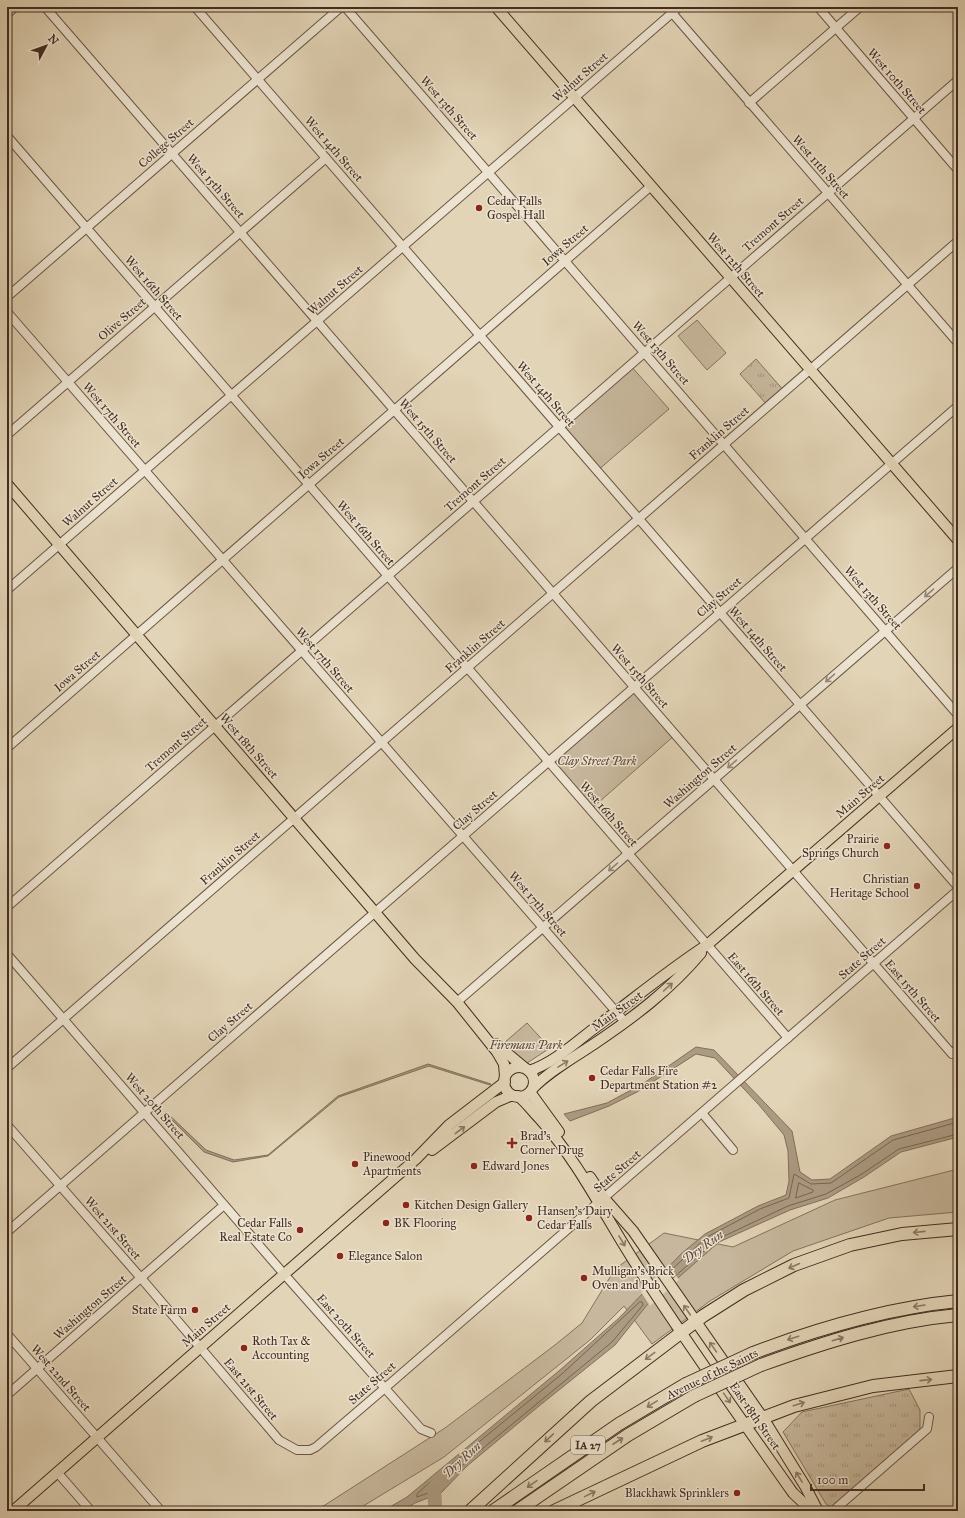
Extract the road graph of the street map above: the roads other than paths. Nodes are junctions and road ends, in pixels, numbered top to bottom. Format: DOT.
graph roads {
  1 [pos="15,7"];
  2 [pos="45,7"];
  3 [pos="195,7"];
  4 [pos="341,7"];
  5 [pos="346,7"];
  6 [pos="496,7"];
  7 [pos="679,7"];
  8 [pos="818,7"];
  9 [pos="860,7"];
  10 [pos="669,10"];
  11 [pos="7,14"];
  12 [pos="836,28"];
  13 [pos="258,79"];
  14 [pos="958,80"];
  15 [pos="574,98"];
  16 [pos="750,103"];
  17 [pos="914,118"];
  18 [pos="7,136"];
  19 [pos="172,153"];
  20 [pos="326,158"];
  21 [pos="958,170"];
  22 [pos="488,172"];
  23 [pos="651,186"];
  24 [pos="828,193"];
  25 [pos="87,228"];
  26 [pos="241,232"];
  27 [pos="958,241"];
  28 [pos="403,247"];
  29 [pos="565,261"];
  30 [pos="730,278"];
  31 [pos="908,285"];
  32 [pos="7,297"];
  33 [pos="155,307"];
  34 [pos="7,312"];
  35 [pos="317,321"];
  36 [pos="480,336"];
  37 [pos="958,343"];
  38 [pos="645,352"];
  39 [pos="810,369"];
  40 [pos="68,382"];
  41 [pos="232,395"];
  42 [pos="958,406"];
  43 [pos="394,410"];
  44 [pos="559,427"];
  45 [pos="7,435"];
  46 [pos="724,444"];
  47 [pos="892,463"];
  48 [pos="145,471"];
  49 [pos="7,484"];
  50 [pos="309,485"];
  51 [pos="473,502"];
  52 [pos="638,519"];
  53 [pos="806,538"];
  54 [pos="958,540"];
  55 [pos="59,545"];
  56 [pos="223,560"];
  57 [pos="958,568"];
  58 [pos="388,576"];
  59 [pos="7,590"];
  60 [pos="553,594"];
  61 [pos="720,613"];
  62 [pos="885,631"];
  63 [pos="137,635"];
  64 [pos="302,651"];
  65 [pos="467,668"];
  66 [pos="634,688"];
  67 [pos="799,705"];
  68 [pos="958,714"];
  69 [pos="215,726"];
  70 [pos="958,728"];
  71 [pos="381,743"];
  72 [pos="7,748"];
  73 [pos="548,762"];
  74 [pos="714,780"];
  75 [pos="879,797"];
  76 [pos="294,819"];
  77 [pos="463,836"];
  78 [pos="628,854"];
  79 [pos="793,871"];
  80 [pos="958,887"];
  81 [pos="958,890"];
  82 [pos="7,907"];
  83 [pos="375,913"];
  84 [pos="542,928"];
  85 [pos="707,946"];
  86 [pos="7,954"];
  87 [pos="874,964"];
  88 [pos="457,1002"];
  89 [pos="616,1012"];
  90 [pos="63,1019"];
  91 [pos="474,1022"];
  92 [pos="625,1022"];
  93 [pos="788,1038"];
  94 [pos="955,1051"];
  95 [pos="7,1068"];
  96 [pos="527,1070"];
  97 [pos="505,1079"];
  98 [pos="531,1090"];
  99 [pos="517,1096"];
  100 [pos="144,1113"];
  101 [pos="702,1113"];
  102 [pos="7,1125"];
  103 [pos="733,1150"];
  104 [pos="416,1159"];
  105 [pos="60,1186"];
  106 [pos="601,1201"];
  107 [pos="224,1205"];
  108 [pos="958,1229"];
  109 [pos="7,1232"];
  110 [pos="284,1274"];
  111 [pos="141,1278"];
  112 [pos="958,1301"];
  113 [pos="958,1315"];
  114 [pos="696,1322"];
  115 [pos="682,1333"];
  116 [pos="7,1334"];
  117 [pos="201,1348"];
  118 [pos="37,1369"];
  119 [pos="958,1376"];
  120 [pos="385,1388"];
  121 [pos="7,1395"];
  122 [pos="928,1417"];
  123 [pos="763,1418"];
  124 [pos="746,1425"];
  125 [pos="431,1433"];
  126 [pos="97,1438"];
  127 [pos="285,1445"];
  128 [pos="58,1472"];
  129 [pos="14,1511"];
  130 [pos="91,1511"];
  131 [pos="161,1511"];
  132 [pos="470,1511"];
  133 [pos="493,1511"];
  134 [pos="517,1511"];
  135 [pos="554,1511"];
  136 [pos="812,1511"];
  137 [pos="818,1511"];
  138 [pos="833,1511"];
  1 -- 11 [label="street"];
  2 -- 19 [label="street, West 15th Street"];
  3 -- 13 [label="street, West 14th Street"];
  4 -- 13 [label="street, College Street"];
  5 -- 22 [label="street, West 13th Street"];
  6 -- 15 [label="main road, West 12th Street"];
  7 -- 10 [label="street, Walnut Street"];
  8 -- 12 [label="street, West 10th Street"];
  9 -- 12 [label="street"];
  10 -- 15 [label="street, Walnut Street"];
  10 -- 16 [label="street, West 11th Street"];
  12 -- 16 [label="street"];
  12 -- 17 [label="street, West 10th Street"];
  13 -- 19 [label="street, College Street"];
  13 -- 20 [label="street, West 14th Street"];
  14 -- 17 [label="street, Tremont Street"];
  15 -- 22 [label="street, Walnut Street"];
  15 -- 23 [label="main road, West 12th Street"];
  16 -- 24 [label="street, West 11th Street"];
  17 -- 21 [label="street, West 10th Street"];
  17 -- 24 [label="street, Tremont Street"];
  18 -- 25 [label="street, West 16th Street"];
  19 -- 25 [label="street, College Street"];
  19 -- 26 [label="street, West 15th Street"];
  20 -- 26 [label="street, Olive Street"];
  20 -- 28 [label="street, West 14th Street"];
  22 -- 28 [label="street, Walnut Street"];
  22 -- 29 [label="street, West 13th Street"];
  23 -- 29 [label="street, Iowa Street"];
  23 -- 30 [label="main road, West 12th Street"];
  24 -- 30 [label="street, Tremont Street"];
  24 -- 31 [label="street, West 11th Street"];
  25 -- 32 [label="street, College Street"];
  25 -- 33 [label="street, West 16th Street"];
  26 -- 33 [label="street, Olive Street"];
  26 -- 35 [label="street, West 15th Street"];
  27 -- 31 [label="street, Franklin Street"];
  28 -- 35 [label="street, Walnut Street"];
  28 -- 36 [label="street, West 14th Street"];
  29 -- 36 [label="street, Iowa Street"];
  29 -- 38 [label="street, West 13th Street"];
  30 -- 38 [label="street, Tremont Street"];
  30 -- 39 [label="main road, West 12th Street"];
  31 -- 37 [label="street, West 11th Street"];
  31 -- 39 [label="street, Franklin Street"];
  33 -- 40 [label="street, Olive Street"];
  33 -- 41 [label="street, West 16th Street"];
  34 -- 40 [label="street, West 17th Street"];
  35 -- 41 [label="street, Walnut Street"];
  35 -- 43 [label="street, West 15th Street"];
  36 -- 43 [label="street, Iowa Street"];
  36 -- 44 [label="street, West 14th Street"];
  38 -- 44 [label="street, Tremont Street"];
  38 -- 46 [label="street, West 13th Street"];
  39 -- 46 [label="street, Franklin Street"];
  39 -- 47 [label="main road, West 12th Street"];
  40 -- 45 [label="street, Olive Street"];
  40 -- 48 [label="street, West 17th Street"];
  41 -- 48 [label="street, Walnut Street"];
  41 -- 50 [label="street, West 16th Street"];
  42 -- 47 [label="street, Clay Street"];
  43 -- 50 [label="street, Iowa Street"];
  43 -- 51 [label="street, West 15th Street"];
  44 -- 51 [label="street, Tremont Street"];
  44 -- 52 [label="street, West 14th Street"];
  46 -- 52 [label="street, Franklin Street"];
  46 -- 53 [label="street, West 13th Street"];
  47 -- 53 [label="street, Clay Street"];
  47 -- 54 [label="main road, West 12th Street"];
  48 -- 55 [label="street, Walnut Street"];
  48 -- 56 [label="street, West 17th Street"];
  49 -- 55 [label="main road, West 18th Street"];
  50 -- 56 [label="street, Iowa Street"];
  50 -- 58 [label="street, West 16th Street"];
  51 -- 58 [label="street, Tremont Street"];
  51 -- 60 [label="street, West 15th Street"];
  52 -- 60 [label="street, Franklin Street"];
  52 -- 61 [label="street, West 14th Street"];
  53 -- 61 [label="street, Clay Street"];
  53 -- 62 [label="street, West 13th Street"];
  55 -- 59 [label="street, Walnut Street"];
  55 -- 63 [label="main road, West 18th Street"];
  56 -- 63 [label="street, Iowa Street"];
  56 -- 64 [label="street, West 17th Street"];
  57 -- 62 [label="street, Washington Street, one-way"];
  58 -- 64 [label="street, Tremont Street"];
  58 -- 65 [label="street, West 16th Street"];
  60 -- 65 [label="street, Franklin Street"];
  60 -- 66 [label="street, West 15th Street"];
  61 -- 66 [label="street, Clay Street"];
  61 -- 67 [label="street, West 14th Street"];
  62 -- 67 [label="street, Washington Street, one-way"];
  62 -- 68 [label="street, West 13th Street"];
  63 -- 69 [label="main road, West 18th Street"];
  63 -- 72 [label="street, Iowa Street"];
  64 -- 69 [label="street, Tremont Street"];
  64 -- 71 [label="street, West 17th Street"];
  65 -- 71 [label="street, Franklin Street"];
  65 -- 73 [label="street, West 16th Street"];
  66 -- 73 [label="street, Clay Street"];
  66 -- 74 [label="street, West 15th Street"];
  67 -- 74 [label="street, Washington Street, one-way"];
  67 -- 75 [label="street, West 14th Street"];
  69 -- 76 [label="main road, West 18th Street"];
  69 -- 82 [label="street, Tremont Street"];
  70 -- 75 [label="main road, Main Street"];
  71 -- 76 [label="street, Franklin Street"];
  71 -- 77 [label="street, West 17th Street"];
  73 -- 77 [label="street, Clay Street"];
  73 -- 78 [label="street, West 16th Street"];
  74 -- 78 [label="street, Washington Street"];
  74 -- 79 [label="street, West 15th Street"];
  75 -- 79 [label="main road, Main Street"];
  75 -- 80 [label="street, West 14th Street"];
  76 -- 83 [label="main road, West 18th Street"];
  76 -- 90 [label="street, Franklin Street"];
  77 -- 83 [label="street, Clay Street"];
  77 -- 84 [label="street, West 17th Street"];
  78 -- 84 [label="street, Washington Street, one-way"];
  78 -- 85 [label="street, West 16th Street"];
  79 -- 85 [label="main road, Main Street"];
  79 -- 87 [label="street, East 15th Street"];
  81 -- 87 [label="street, State Street"];
  83 -- 88 [label="main road, West 18th Street"];
  83 -- 100 [label="street, Clay Street"];
  84 -- 88 [label="street, Washington Street"];
  84 -- 89 [label="street, West 17th Street"];
  85 -- 89 [label="main road, Main Street"];
  92 -- 85 [label="main road, Main Street, one-way"];
  85 -- 93 [label="street, East 16th Street"];
  86 -- 90 [label="street, West 20th Street"];
  87 -- 93 [label="street, State Street"];
  87 -- 94 [label="street, East 15th Street"];
  88 -- 91 [label="main road, West 18th Street"];
  89 -- 92 [label="street, West 17th Street"];
  89 -- 96 [label="main road, Main Street"];
  90 -- 95 [label="street, Franklin Street"];
  90 -- 100 [label="street, West 20th Street"];
  91 -- 96 [label="main road, West 18th Street"];
  91 -- 97 [label="main road, West 18th Street"];
  98 -- 92 [label="main road, Main Street, one-way"];
  93 -- 101 [label="street, State Street"];
  96 -- 97 [label="main road"];
  96 -- 98 [label="main road"];
  97 -- 99 [label="main road"];
  97 -- 104 [label="main road, Main Street"];
  98 -- 99 [label="main road"];
  98 -- 106 [label="main road, East 18th Street"];
  104 -- 99 [label="main road, Main Street, one-way"];
  99 -- 106 [label="main road, East 18th Street"];
  100 -- 105 [label="street, Clay Street"];
  100 -- 107 [label="street, West 20th Street"];
  101 -- 103 [label="street"];
  101 -- 106 [label="street, State Street"];
  102 -- 105 [label="street, West 21st Street"];
  104 -- 110 [label="main road, Main Street"];
  105 -- 109 [label="street, Clay Street"];
  105 -- 111 [label="street, West 21st Street"];
  114 -- 106 [label="main road, East 18th Street, one-way"];
  106 -- 115 [label="main road, East 18th Street, one-way"];
  106 -- 120 [label="street, State Street"];
  107 -- 110 [label="street, West 20th Street"];
  107 -- 111 [label="street, Washington Street"];
  108 -- 114 [label="highway, one-way"];
  110 -- 117 [label="main road, Main Street"];
  110 -- 120 [label="street, East 20th Street"];
  111 -- 117 [label="street, West 21st Street"];
  111 -- 118 [label="street, Washington Street"];
  112 -- 133 [label="highway, Avenue of the Saints / IA 27, one-way, bridge"];
  134 -- 113 [label="highway, Avenue of the Saints / IA 27, one-way, bridge"];
  114 -- 115 [label="highway"];
  123 -- 114 [label="main road, East 18th Street, one-way"];
  115 -- 124 [label="main road, East 18th Street, one-way"];
  115 -- 132 [label="highway, one-way"];
  116 -- 118 [label="street, West 22nd Street"];
  117 -- 126 [label="main road, Main Street"];
  117 -- 127 [label="street, East 21st Street"];
  118 -- 121 [label="street, Washington Street"];
  118 -- 126 [label="street, West 22nd Street"];
  123 -- 119 [label="highway, one-way"];
  120 -- 125 [label="street, East 20th Street"];
  120 -- 127 [label="street, State Street"];
  122 -- 138 [label="street"];
  123 -- 124 [label="highway"];
  137 -- 123 [label="main road, East 18th Street, one-way"];
  135 -- 124 [label="highway, one-way"];
  124 -- 136 [label="main road, East 18th Street"];
  126 -- 128 [label="main road, Main Street"];
  126 -- 131 [label="street, West 22nd Street"];
  128 -- 129 [label="main road, Main Street"];
  128 -- 130 [label="street"];
}
